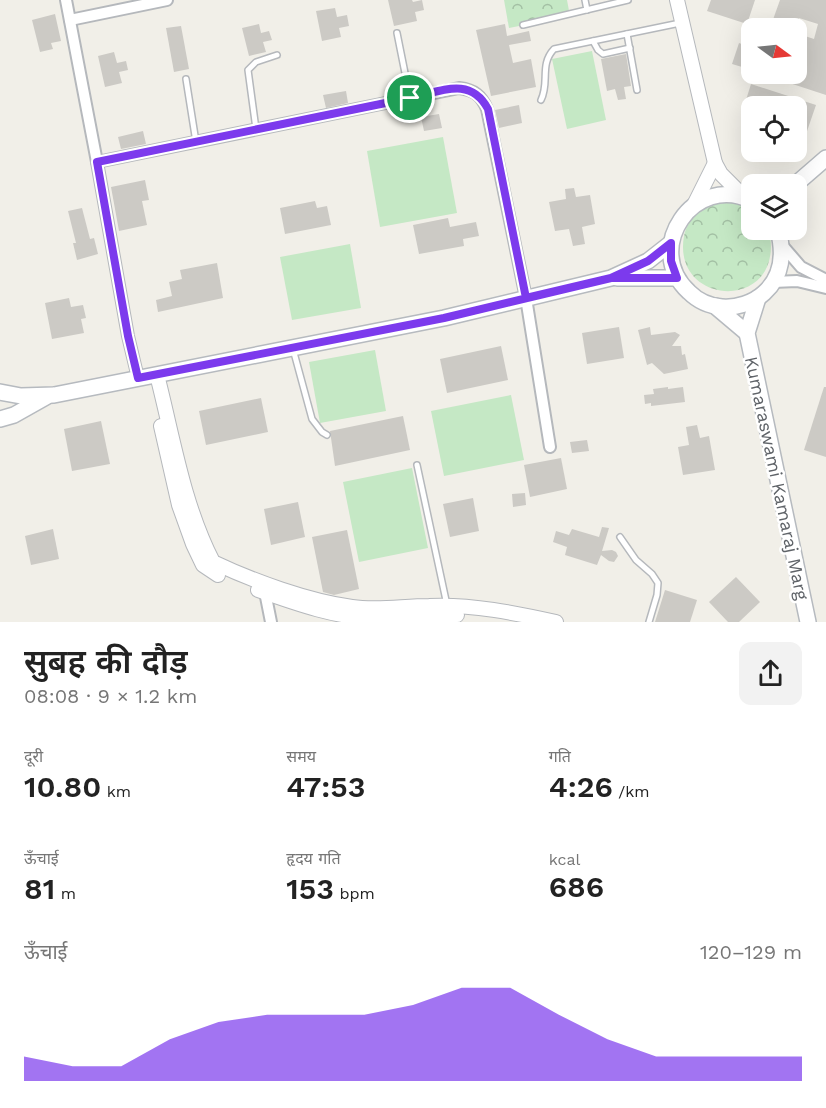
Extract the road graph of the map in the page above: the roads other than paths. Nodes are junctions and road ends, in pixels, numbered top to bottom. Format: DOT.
graph roads {
  1 [pos="66,0"];
  2 [pos="167,0"];
  3 [pos="585,0"];
  4 [pos="628,0"];
  5 [pos="677,0"];
  6 [pos="617,1"];
  7 [pos="125,4"];
  8 [pos="587,10"];
  9 [pos="70,20"];
  10 [pos="682,23"];
  11 [pos="523,25"];
  12 [pos="397,33"];
  13 [pos="627,34"];
  14 [pos="593,41"];
  15 [pos="630,48"];
  16 [pos="277,55"];
  17 [pos="186,79"];
  18 [pos="637,90"];
  19 [pos="410,98"];
  20 [pos="541,100"];
  21 [pos="256,129"];
  22 [pos="196,142"];
  23 [pos="826,158"];
  24 [pos="97,162"];
  25 [pos="715,163"];
  26 [pos="826,164"];
  27 [pos="807,174"];
  28 [pos="807,181"];
  29 [pos="741,193"];
  30 [pos="741,197"];
  31 [pos="694,205"];
  32 [pos="781,240"];
  33 [pos="671,243"];
  34 [pos="782,245"];
  35 [pos="611,278"];
  36 [pos="677,278"];
  37 [pos="826,280"];
  38 [pos="773,282"];
  39 [pos="826,288"];
  40 [pos="526,298"];
  41 [pos="758,298"];
  42 [pos="715,306"];
  43 [pos="747,333"];
  44 [pos="293,348"];
  45 [pos="147,376"];
  46 [pos="0,392"];
  47 [pos="49,395"];
  48 [pos="0,419"];
  49 [pos="327,435"];
  50 [pos="550,447"];
  51 [pos="417,465"];
  52 [pos="620,537"];
  53 [pos="265,592"];
  54 [pos="448,606"];
  55 [pos="435,619"];
  56 [pos="271,622"];
  57 [pos="506,622"];
  58 [pos="556,622"];
  59 [pos="649,622"];
  60 [pos="808,622"];
  1 -- 9 [label="street"];
  2 -- 7 [label="street"];
  3 -- 8 [label="lane"];
  4 -- 6 [label="lane"];
  5 -- 10 [label="street"];
  6 -- 8 [label="lane"];
  7 -- 9 [label="street"];
  8 -- 11 [label="lane"];
  9 -- 24 [label="street"];
  10 -- 13 [label="lane"];
  10 -- 25 [label="street"];
  12 -- 19 [label="lane"];
  13 -- 14 [label="lane"];
  13 -- 15 [label="lane"];
  14 -- 15 [label="lane"];
  14 -- 20 [label="lane"];
  15 -- 18 [label="lane"];
  16 -- 21 [label="lane"];
  17 -- 22 [label="lane"];
  19 -- 21 [label="street"];
  19 -- 40 [label="street"];
  21 -- 22 [label="street"];
  22 -- 24 [label="street"];
  23 -- 27 [label="main road"];
  24 -- 45 [label="street"];
  25 -- 29 [label="street"];
  25 -- 31 [label="street"];
  26 -- 28 [label="main road"];
  30 -- 31 [label="main road"];
  31 -- 33 [label="main road"];
  32 -- 34 [label="main road"];
  33 -- 35 [label="main road"];
  33 -- 36 [label="main road"];
  34 -- 37 [label="street"];
  34 -- 38 [label="main road"];
  35 -- 36 [label="main road"];
  35 -- 40 [label="main road"];
  36 -- 42 [label="main road, Kumaraswami Kamaraj Marg"];
  38 -- 39 [label="street"];
  38 -- 41 [label="main road"];
  40 -- 44 [label="main road"];
  40 -- 50 [label="street"];
  41 -- 42 [label="main road"];
  41 -- 43 [label="main road, Kumaraswami Kamaraj Marg"];
  42 -- 43 [label="main road, Kumaraswami Kamaraj Marg"];
  43 -- 60 [label="main road, Kumaraswami Kamaraj Marg"];
  44 -- 45 [label="main road"];
  44 -- 49 [label="lane"];
  45 -- 47 [label="main road"];
  45 -- 53 [label="street"];
  45 -- 54 [label="street"];
  46 -- 47 [label="main road"];
  47 -- 48 [label="main road"];
  51 -- 54 [label="lane"];
  52 -- 59 [label="lane"];
  53 -- 55 [label="street"];
  53 -- 56 [label="street"];
  54 -- 58 [label="street"];
  55 -- 57 [label="street"];
}
